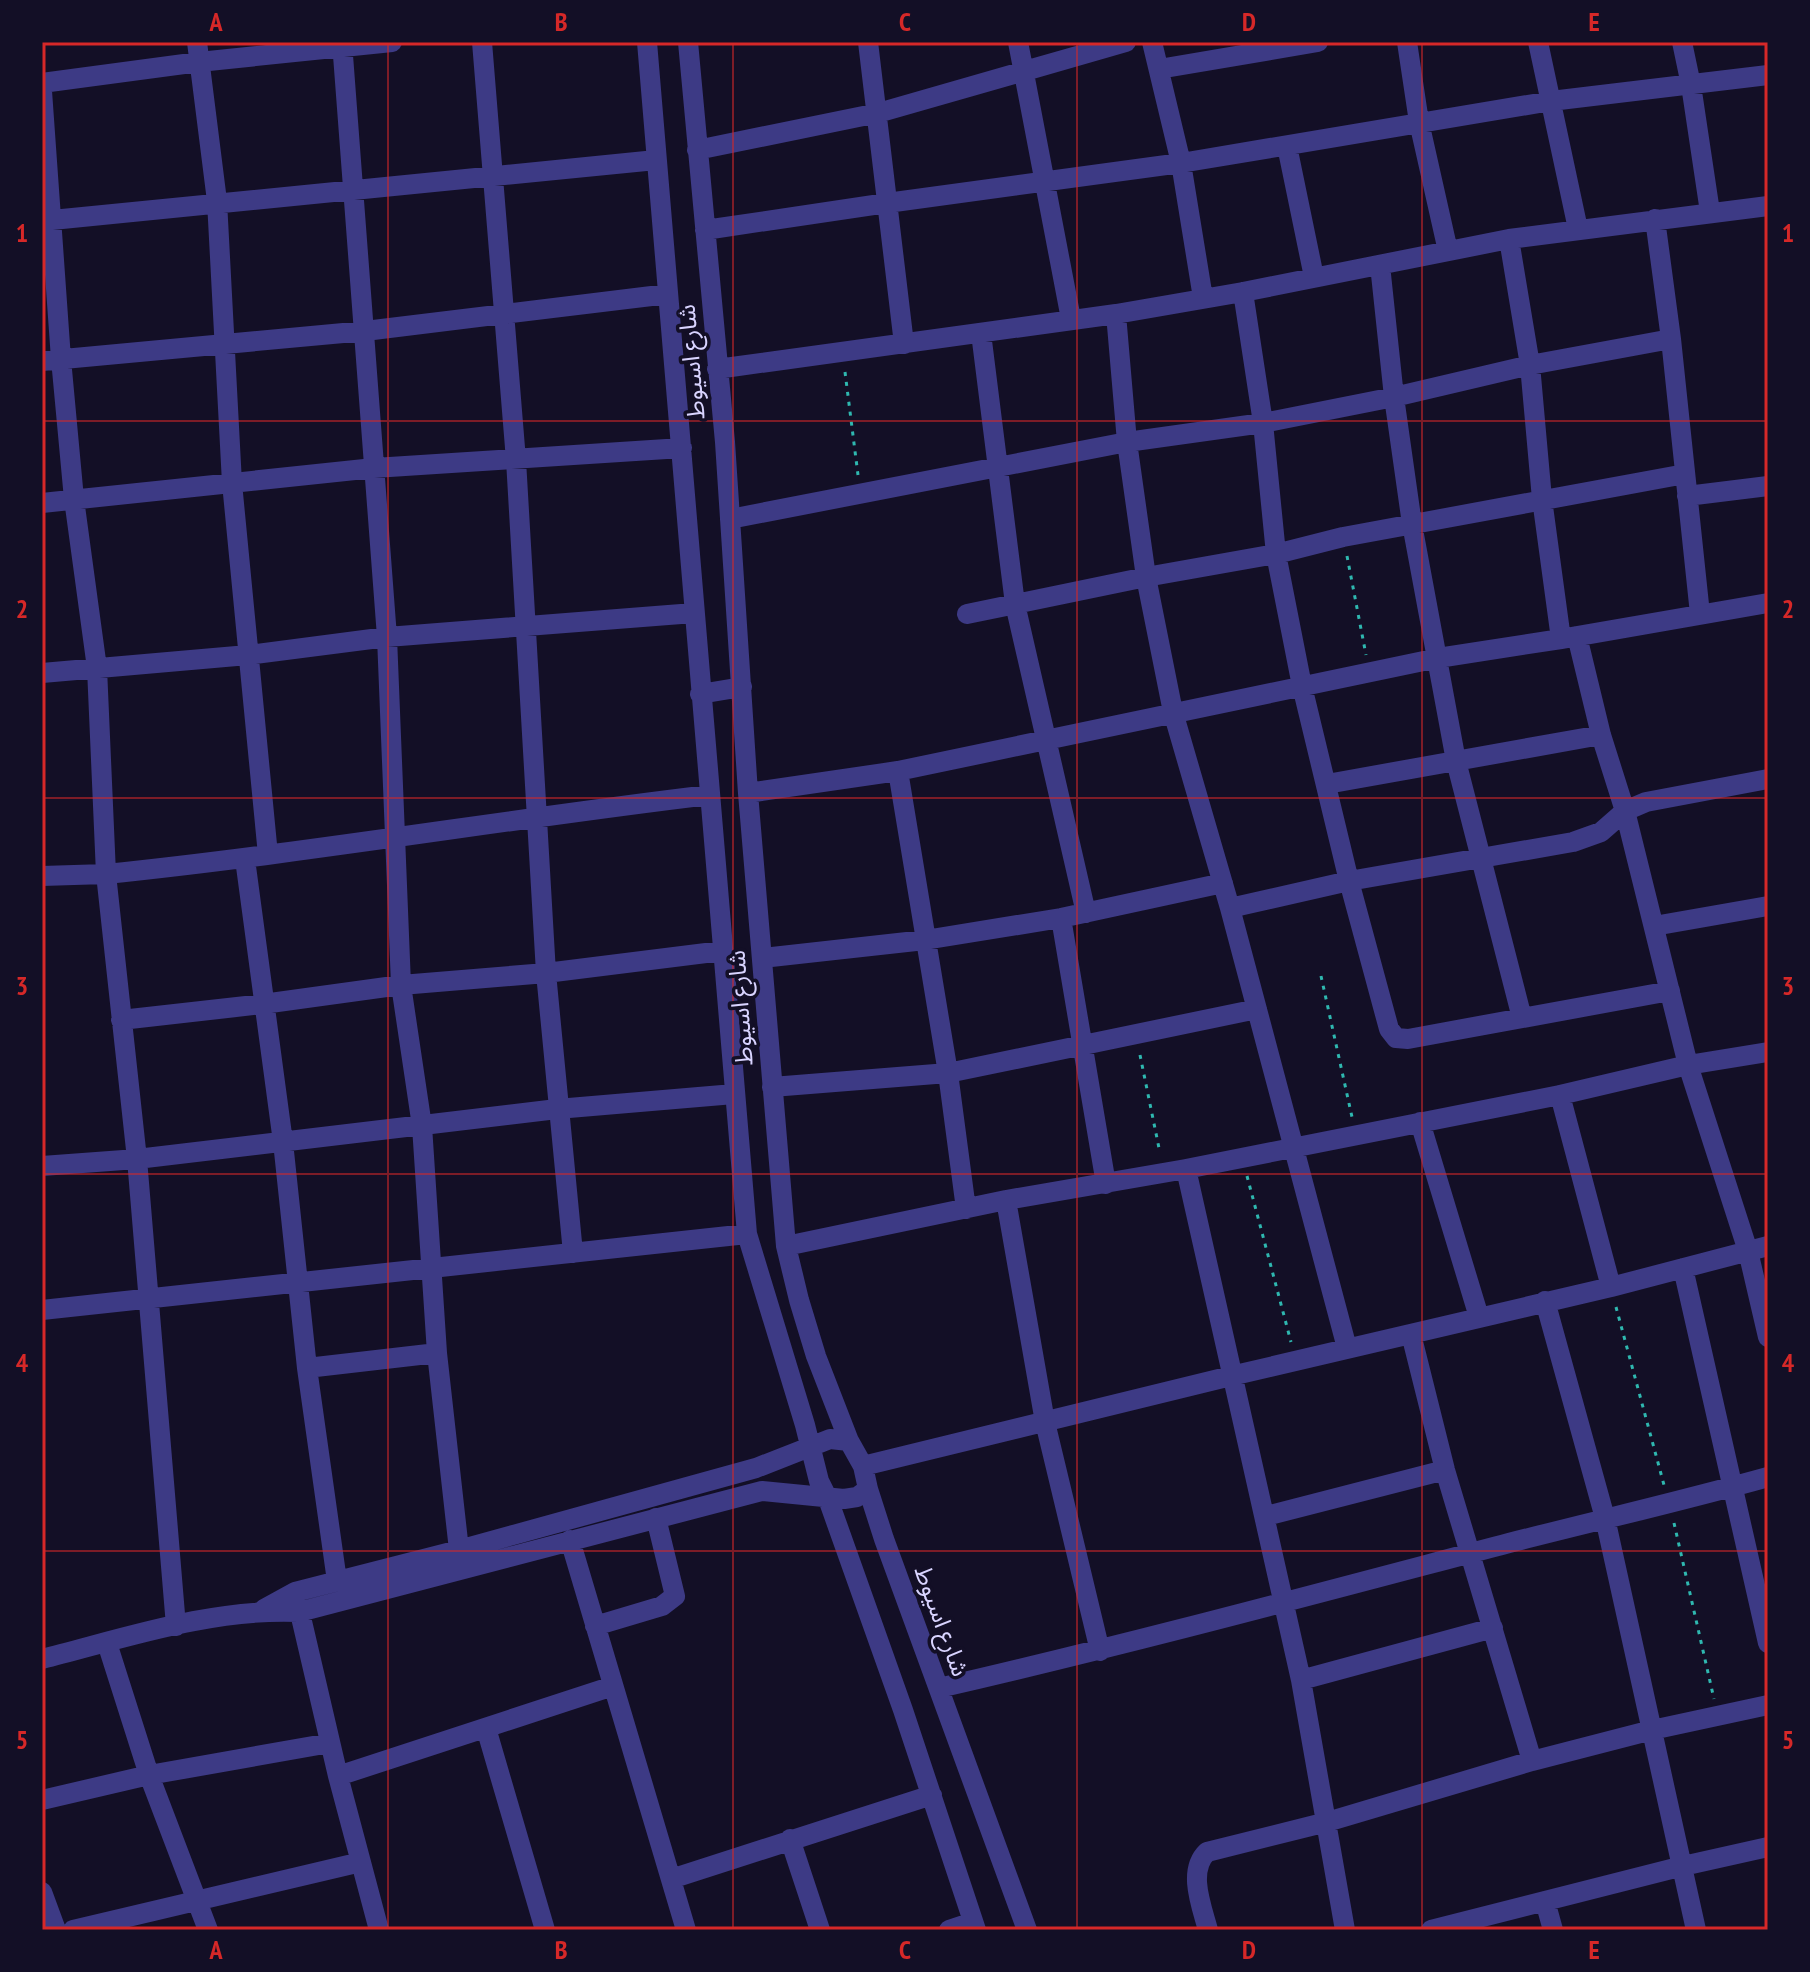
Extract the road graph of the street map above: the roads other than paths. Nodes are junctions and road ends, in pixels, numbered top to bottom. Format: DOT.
graph roads {
  1 [pos="392,42"];
  2 [pos="482,42"];
  3 [pos="647,42"];
  4 [pos="688,42"];
  5 [pos="868,42"];
  6 [pos="1018,42"];
  7 [pos="1126,42"];
  8 [pos="1152,42"];
  9 [pos="1318,42"];
  10 [pos="1407,42"];
  11 [pos="1538,42"];
  12 [pos="1682,42"];
  13 [pos="1288,44"];
  14 [pos="342,45"];
  15 [pos="198,52"];
  16 [pos="1159,69"];
  17 [pos="1025,72"];
  18 [pos="1768,75"];
  19 [pos="42,83"];
  20 [pos="1691,85"];
  21 [pos="42,91"];
  22 [pos="1551,101"];
  23 [pos="878,113"];
  24 [pos="1419,122"];
  25 [pos="1287,146"];
  26 [pos="697,150"];
  27 [pos="656,160"];
  28 [pos="1181,163"];
  29 [pos="492,176"];
  30 [pos="1046,183"];
  31 [pos="353,189"];
  32 [pos="217,201"];
  33 [pos="887,203"];
  34 [pos="1768,206"];
  35 [pos="1710,212"];
  36 [pos="1655,219"];
  37 [pos="46,220"];
  38 [pos="1578,229"];
  39 [pos="705,230"];
  40 [pos="1509,239"];
  41 [pos="1448,251"];
  42 [pos="1380,265"];
  43 [pos="1314,277"];
  44 [pos="1243,292"];
  45 [pos="668,294"];
  46 [pos="1203,298"];
  47 [pos="1116,314"];
  48 [pos="503,315"];
  49 [pos="1071,319"];
  50 [pos="365,331"];
  51 [pos="981,333"];
  52 [pos="1671,339"];
  53 [pos="223,344"];
  54 [pos="904,344"];
  55 [pos="51,360"];
  56 [pos="1530,365"];
  57 [pos="717,369"];
  58 [pos="1394,397"];
  59 [pos="1263,423"];
  60 [pos="1127,442"];
  61 [pos="682,448"];
  62 [pos="516,460"];
  63 [pos="997,467"];
  64 [pos="374,468"];
  65 [pos="1685,474"];
  66 [pos="232,483"];
  67 [pos="1768,486"];
  68 [pos="1687,496"];
  69 [pos="74,499"];
  70 [pos="1542,499"];
  71 [pos="42,503"];
  72 [pos="730,519"];
  73 [pos="1412,524"];
  74 [pos="1276,554"];
  75 [pos="1146,577"];
  76 [pos="1768,603"];
  77 [pos="1015,604"];
  78 [pos="694,613"];
  79 [pos="967,614"];
  80 [pos="1700,614"];
  81 [pos="527,626"];
  82 [pos="387,637"];
  83 [pos="1569,638"];
  84 [pos="248,655"];
  85 [pos="1438,658"];
  86 [pos="97,668"];
  87 [pos="42,673"];
  88 [pos="1302,686"];
  89 [pos="742,687"];
  90 [pos="700,694"];
  91 [pos="1173,712"];
  92 [pos="1601,735"];
  93 [pos="1045,740"];
  94 [pos="1456,761"];
  95 [pos="898,771"];
  96 [pos="1768,779"];
  97 [pos="1327,784"];
  98 [pos="748,793"];
  99 [pos="709,795"];
  100 [pos="1625,811"];
  101 [pos="538,816"];
  102 [pos="396,836"];
  103 [pos="268,855"];
  104 [pos="1481,857"];
  105 [pos="245,859"];
  106 [pos="106,874"];
  107 [pos="42,876"];
  108 [pos="1349,881"];
  109 [pos="1223,883"];
  110 [pos="1768,906"];
  111 [pos="1230,908"];
  112 [pos="1086,913"];
  113 [pos="1061,918"];
  114 [pos="1654,926"];
  115 [pos="925,940"];
  116 [pos="722,951"];
  117 [pos="762,958"];
  118 [pos="546,973"];
  119 [pos="401,985"];
  120 [pos="1670,991"];
  121 [pos="263,1004"];
  122 [pos="1257,1009"];
  123 [pos="1522,1018"];
  124 [pos="121,1020"];
  125 [pos="1082,1047"];
  126 [pos="1768,1052"];
  127 [pos="1688,1065"];
  128 [pos="948,1073"];
  129 [pos="772,1087"];
  130 [pos="734,1094"];
  131 [pos="1560,1095"];
  132 [pos="557,1109"];
  133 [pos="1420,1122"];
  134 [pos="422,1126"];
  135 [pos="283,1142"];
  136 [pos="1293,1148"];
  137 [pos="137,1159"];
  138 [pos="42,1166"];
  139 [pos="1186,1169"];
  140 [pos="1106,1184"];
  141 [pos="1006,1200"];
  142 [pos="966,1209"];
  143 [pos="747,1234"];
  144 [pos="786,1246"];
  145 [pos="1758,1249"];
  146 [pos="573,1253"];
  147 [pos="1683,1268"];
  148 [pos="431,1269"];
  149 [pos="297,1281"];
  150 [pos="1611,1287"];
  151 [pos="147,1301"];
  152 [pos="1545,1301"];
  153 [pos="42,1310"];
  154 [pos="1479,1317"];
  155 [pos="1411,1334"];
  156 [pos="1768,1337"];
  157 [pos="1347,1348"];
  158 [pos="437,1353"];
  159 [pos="307,1368"];
  160 [pos="1231,1376"];
  161 [pos="1045,1422"];
  162 [pos="849,1441"];
  163 [pos="810,1447"];
  164 [pos="863,1466"];
  165 [pos="756,1468"];
  166 [pos="1445,1470"];
  167 [pos="1768,1477"];
  168 [pos="1734,1487"];
  169 [pos="868,1489"];
  170 [pos="762,1491"];
  171 [pos="828,1499"];
  172 [pos="1266,1516"];
  173 [pos="656,1518"];
  174 [pos="1605,1518"];
  175 [pos="570,1540"];
  176 [pos="459,1550"];
  177 [pos="1470,1554"];
  178 [pos="337,1581"];
  179 [pos="297,1602"];
  180 [pos="1285,1604"];
  181 [pos="176,1626"];
  182 [pos="595,1626"];
  183 [pos="1493,1628"];
  184 [pos="107,1643"];
  185 [pos="1768,1643"];
  186 [pos="1100,1651"];
  187 [pos="42,1659"];
  188 [pos="1301,1680"];
  189 [pos="613,1686"];
  190 [pos="939,1688"];
  191 [pos="1768,1705"];
  192 [pos="486,1728"];
  193 [pos="1652,1730"];
  194 [pos="330,1743"];
  195 [pos="1532,1761"];
  196 [pos="149,1775"];
  197 [pos="338,1776"];
  198 [pos="932,1795"];
  199 [pos="42,1800"];
  200 [pos="1327,1822"];
  201 [pos="790,1839"];
  202 [pos="1768,1847"];
  203 [pos="361,1862"];
  204 [pos="1683,1866"];
  205 [pos="671,1879"];
  206 [pos="42,1892"];
  207 [pos="1545,1901"];
  208 [pos="197,1903"];
  209 [pos="975,1926"];
  210 [pos="56,1930"];
  211 [pos="73,1930"];
  212 [pos="208,1930"];
  213 [pos="379,1930"];
  214 [pos="545,1930"];
  215 [pos="686,1930"];
  216 [pos="820,1930"];
  217 [pos="949,1930"];
  218 [pos="1027,1930"];
  219 [pos="1208,1930"];
  220 [pos="1345,1930"];
  221 [pos="1431,1930"];
  222 [pos="1553,1930"];
  223 [pos="1696,1930"];
  1 -- 14 [label="street"];
  2 -- 29 [label="street"];
  3 -- 27 [label="street, شارع اسيوط"];
  4 -- 26 [label="street, شارع اسيوط"];
  5 -- 23 [label="street"];
  6 -- 17 [label="street"];
  7 -- 17 [label="street"];
  8 -- 16 [label="street"];
  9 -- 13 [label="street"];
  10 -- 24 [label="street"];
  11 -- 22 [label="street"];
  12 -- 20 [label="street"];
  13 -- 16 [label="street"];
  14 -- 15 [label="street"];
  14 -- 31 [label="street"];
  15 -- 19 [label="street"];
  15 -- 32 [label="street"];
  16 -- 28 [label="street"];
  17 -- 23 [label="street"];
  17 -- 30 [label="street"];
  18 -- 20 [label="street"];
  20 -- 22 [label="street"];
  20 -- 35 [label="street"];
  21 -- 37 [label="street"];
  22 -- 24 [label="street"];
  22 -- 38 [label="street"];
  23 -- 26 [label="street"];
  23 -- 33 [label="street"];
  24 -- 25 [label="street"];
  24 -- 41 [label="street"];
  25 -- 28 [label="street"];
  25 -- 43 [label="street"];
  26 -- 39 [label="street, شارع اسيوط"];
  27 -- 29 [label="street"];
  27 -- 45 [label="street, شارع اسيوط"];
  28 -- 30 [label="street"];
  28 -- 46 [label="street"];
  29 -- 31 [label="street"];
  29 -- 48 [label="street"];
  30 -- 33 [label="street"];
  30 -- 49 [label="street"];
  31 -- 32 [label="street"];
  31 -- 50 [label="street"];
  32 -- 37 [label="street"];
  32 -- 53 [label="street"];
  33 -- 39 [label="street"];
  33 -- 54 [label="street"];
  34 -- 35 [label="street"];
  35 -- 36 [label="street"];
  36 -- 38 [label="street"];
  36 -- 52 [label="street"];
  37 -- 55 [label="street"];
  38 -- 40 [label="street"];
  39 -- 57 [label="street, شارع اسيوط"];
  40 -- 41 [label="street"];
  40 -- 56 [label="street"];
  41 -- 42 [label="street"];
  42 -- 43 [label="street"];
  42 -- 58 [label="street"];
  43 -- 44 [label="street"];
  44 -- 46 [label="street"];
  44 -- 59 [label="street"];
  45 -- 48 [label="street"];
  45 -- 61 [label="street, شارع اسيوط"];
  46 -- 47 [label="street"];
  47 -- 49 [label="street"];
  47 -- 60 [label="street"];
  48 -- 50 [label="street"];
  48 -- 62 [label="street"];
  49 -- 51 [label="street"];
  50 -- 53 [label="street"];
  50 -- 64 [label="street"];
  51 -- 54 [label="street"];
  51 -- 63 [label="street"];
  52 -- 56 [label="street"];
  52 -- 65 [label="street"];
  53 -- 55 [label="street"];
  53 -- 66 [label="street"];
  54 -- 57 [label="street"];
  55 -- 69 [label="street"];
  56 -- 58 [label="street"];
  56 -- 70 [label="street"];
  57 -- 72 [label="street, شارع اسيوط"];
  58 -- 59 [label="street"];
  58 -- 73 [label="street"];
  59 -- 60 [label="street"];
  59 -- 74 [label="street"];
  60 -- 63 [label="street"];
  60 -- 75 [label="street"];
  61 -- 62 [label="street"];
  61 -- 78 [label="street, شارع اسيوط"];
  62 -- 64 [label="street"];
  62 -- 81 [label="street"];
  63 -- 72 [label="street"];
  63 -- 77 [label="street"];
  64 -- 66 [label="street"];
  64 -- 82 [label="street"];
  65 -- 68 [label="street"];
  65 -- 70 [label="street"];
  66 -- 69 [label="street"];
  66 -- 84 [label="street"];
  67 -- 68 [label="street"];
  68 -- 80 [label="street"];
  69 -- 71 [label="street"];
  69 -- 86 [label="street"];
  70 -- 73 [label="street"];
  70 -- 83 [label="street"];
  72 -- 89 [label="street, شارع اسيوط"];
  73 -- 74 [label="street"];
  73 -- 85 [label="street"];
  74 -- 75 [label="street"];
  74 -- 88 [label="street"];
  75 -- 77 [label="street"];
  75 -- 91 [label="street"];
  76 -- 80 [label="street"];
  77 -- 79 [label="street"];
  77 -- 93 [label="street"];
  78 -- 81 [label="street"];
  78 -- 90 [label="street, شارع اسيوط"];
  80 -- 83 [label="street"];
  81 -- 82 [label="street"];
  81 -- 101 [label="street"];
  82 -- 84 [label="street"];
  82 -- 102 [label="street"];
  83 -- 85 [label="street"];
  83 -- 92 [label="street"];
  84 -- 86 [label="street"];
  84 -- 103 [label="street"];
  85 -- 88 [label="street"];
  85 -- 94 [label="street"];
  86 -- 87 [label="street"];
  86 -- 106 [label="street"];
  88 -- 91 [label="street"];
  88 -- 97 [label="street"];
  89 -- 90 [label="street"];
  89 -- 98 [label="street, شارع اسيوط"];
  90 -- 99 [label="street, شارع اسيوط"];
  91 -- 93 [label="street"];
  91 -- 109 [label="street"];
  92 -- 94 [label="street"];
  92 -- 100 [label="street"];
  93 -- 95 [label="street"];
  93 -- 112 [label="street"];
  94 -- 97 [label="street"];
  94 -- 104 [label="street"];
  95 -- 98 [label="street"];
  95 -- 115 [label="street"];
  96 -- 100 [label="street"];
  97 -- 108 [label="street"];
  98 -- 117 [label="street, شارع اسيوط"];
  99 -- 101 [label="street"];
  99 -- 116 [label="street, شارع اسيوط"];
  100 -- 104 [label="street"];
  100 -- 114 [label="street"];
  101 -- 102 [label="street"];
  101 -- 118 [label="street"];
  102 -- 103 [label="street"];
  102 -- 119 [label="street"];
  103 -- 105 [label="street"];
  104 -- 108 [label="street"];
  104 -- 123 [label="street"];
  105 -- 106 [label="street"];
  105 -- 121 [label="street"];
  106 -- 107 [label="street"];
  106 -- 124 [label="street"];
  108 -- 111 [label="street"];
  108 -- 123 [label="street"];
  109 -- 111 [label="street"];
  109 -- 112 [label="street"];
  110 -- 114 [label="street"];
  111 -- 122 [label="street"];
  112 -- 113 [label="street"];
  113 -- 115 [label="street"];
  113 -- 125 [label="street"];
  114 -- 120 [label="street"];
  115 -- 117 [label="street"];
  115 -- 128 [label="street"];
  116 -- 118 [label="street"];
  116 -- 130 [label="street, شارع اسيوط"];
  117 -- 129 [label="street, شارع اسيوط"];
  118 -- 119 [label="street"];
  118 -- 132 [label="street"];
  119 -- 121 [label="street"];
  119 -- 134 [label="street"];
  120 -- 123 [label="street"];
  120 -- 127 [label="street"];
  121 -- 124 [label="street"];
  121 -- 135 [label="street"];
  122 -- 125 [label="street"];
  122 -- 136 [label="street"];
  124 -- 137 [label="street"];
  125 -- 128 [label="street"];
  125 -- 140 [label="street"];
  126 -- 127 [label="street"];
  127 -- 131 [label="street"];
  127 -- 145 [label="street"];
  128 -- 129 [label="street"];
  128 -- 142 [label="street"];
  129 -- 144 [label="street, شارع اسيوط"];
  130 -- 132 [label="street"];
  130 -- 143 [label="street, شارع اسيوط"];
  131 -- 133 [label="street"];
  131 -- 150 [label="street"];
  132 -- 134 [label="street"];
  132 -- 146 [label="street"];
  133 -- 136 [label="street"];
  133 -- 154 [label="street"];
  134 -- 135 [label="street"];
  134 -- 148 [label="street"];
  135 -- 137 [label="street"];
  135 -- 149 [label="street"];
  136 -- 139 [label="street"];
  136 -- 157 [label="street"];
  137 -- 138 [label="street"];
  137 -- 151 [label="street"];
  139 -- 140 [label="street"];
  139 -- 160 [label="street"];
  140 -- 141 [label="street"];
  141 -- 142 [label="street"];
  141 -- 161 [label="street"];
  142 -- 144 [label="street"];
  143 -- 146 [label="street"];
  143 -- 163 [label="street, شارع اسيوط"];
  144 -- 162 [label="street, شارع اسيوط"];
  145 -- 147 [label="street"];
  145 -- 156 [label="street"];
  146 -- 148 [label="street"];
  147 -- 150 [label="street"];
  147 -- 168 [label="street"];
  148 -- 149 [label="street"];
  148 -- 158 [label="street"];
  149 -- 151 [label="street"];
  149 -- 159 [label="street"];
  150 -- 152 [label="street"];
  151 -- 153 [label="street"];
  151 -- 181 [label="street"];
  152 -- 154 [label="street"];
  152 -- 174 [label="street"];
  154 -- 155 [label="street"];
  155 -- 157 [label="street"];
  155 -- 166 [label="street"];
  157 -- 160 [label="street"];
  158 -- 159 [label="street"];
  158 -- 176 [label="street"];
  159 -- 178 [label="street"];
  160 -- 161 [label="street"];
  160 -- 172 [label="street"];
  161 -- 164 [label="street"];
  161 -- 186 [label="street"];
  162 -- 163 [label="street"];
  162 -- 164 [label="street, شارع اسيوط"];
  163 -- 165 [label="street"];
  163 -- 171 [label="street, شارع اسيوط"];
  164 -- 169 [label="street, شارع اسيوط"];
  165 -- 170 [label="street"];
  165 -- 176 [label="street"];
  166 -- 172 [label="street"];
  166 -- 177 [label="street"];
  167 -- 168 [label="street"];
  168 -- 174 [label="street"];
  168 -- 185 [label="street"];
  169 -- 171 [label="street"];
  169 -- 190 [label="street, شارع اسيوط"];
  170 -- 171 [label="street"];
  170 -- 173 [label="street"];
  171 -- 198 [label="street, شارع اسيوط"];
  172 -- 180 [label="street"];
  173 -- 175 [label="street"];
  173 -- 182 [label="street"];
  174 -- 177 [label="street"];
  174 -- 193 [label="street"];
  175 -- 179 [label="street"];
  175 -- 182 [label="street"];
  176 -- 178 [label="street"];
  177 -- 180 [label="street"];
  177 -- 183 [label="street"];
  178 -- 179 [label="street"];
  179 -- 181 [label="street"];
  179 -- 194 [label="street"];
  180 -- 186 [label="street"];
  180 -- 188 [label="street"];
  181 -- 184 [label="street"];
  182 -- 189 [label="street"];
  183 -- 188 [label="street"];
  183 -- 195 [label="street"];
  184 -- 187 [label="street"];
  184 -- 196 [label="street"];
  186 -- 190 [label="street"];
  188 -- 200 [label="street"];
  189 -- 192 [label="street"];
  189 -- 205 [label="street"];
  190 -- 218 [label="street, شارع اسيوط"];
  191 -- 193 [label="street"];
  192 -- 197 [label="street"];
  192 -- 214 [label="street"];
  193 -- 195 [label="street"];
  193 -- 204 [label="street"];
  194 -- 196 [label="street"];
  194 -- 197 [label="street"];
  195 -- 200 [label="street"];
  196 -- 199 [label="street"];
  196 -- 208 [label="street"];
  197 -- 203 [label="street"];
  198 -- 201 [label="street"];
  198 -- 209 [label="street, شارع اسيوط"];
  200 -- 219 [label="street"];
  200 -- 220 [label="street"];
  201 -- 205 [label="street"];
  201 -- 216 [label="street"];
  202 -- 204 [label="street"];
  203 -- 208 [label="street"];
  203 -- 213 [label="street"];
  204 -- 207 [label="street"];
  204 -- 223 [label="street"];
  205 -- 215 [label="street"];
  206 -- 210 [label="street"];
  207 -- 221 [label="street"];
  207 -- 222 [label="street"];
  208 -- 211 [label="street"];
  208 -- 212 [label="street"];
  209 -- 217 [label="street"];
}
